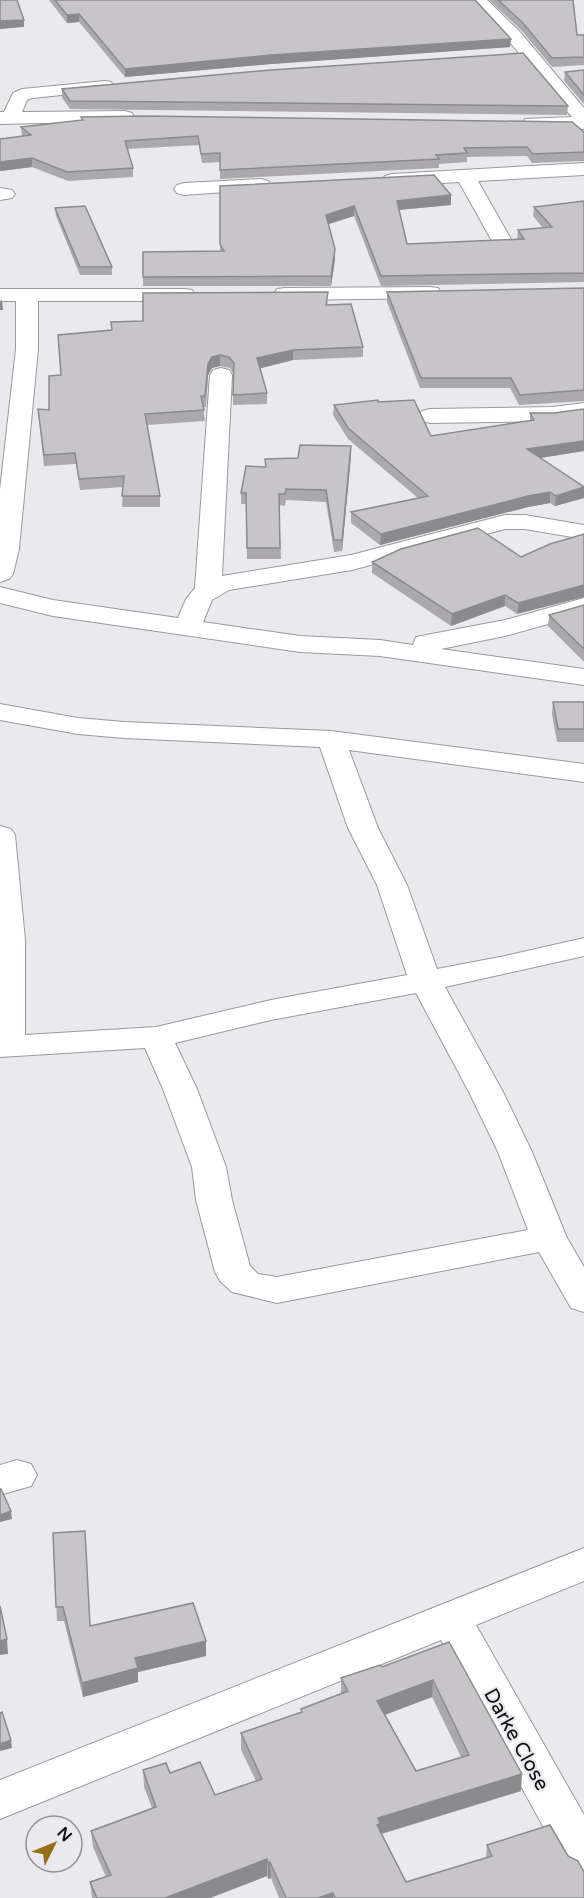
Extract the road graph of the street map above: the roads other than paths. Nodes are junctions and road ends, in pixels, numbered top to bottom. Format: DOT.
graph roads {
  1 [pos="478,0"];
  2 [pos="528,53"];
  3 [pos="506,54"];
  4 [pos="564,74"];
  5 [pos="546,75"];
  6 [pos="119,84"];
  7 [pos="6,117"];
  8 [pos="143,117"];
  9 [pos="584,121"];
  10 [pos="511,122"];
  11 [pos="584,169"];
  12 [pos="465,177"];
  13 [pos="379,180"];
  14 [pos="274,184"];
  15 [pos="184,189"];
  16 [pos="501,241"];
  17 [pos="450,293"];
  18 [pos="261,294"];
  19 [pos="0,295"];
  20 [pos="202,295"];
  21 [pos="27,296"];
  22 [pos="221,375"];
  23 [pos="10,410"];
  24 [pos="584,410"];
  25 [pos="430,416"];
  26 [pos="584,532"];
  27 [pos="0,574"];
  28 [pos="208,588"];
  29 [pos="0,595"];
  30 [pos="584,606"];
  31 [pos="188,628"];
  32 [pos="380,648"];
  33 [pos="584,677"];
  34 [pos="0,712"];
  35 [pos="331,739"];
  36 [pos="584,774"];
  37 [pos="0,835"];
  38 [pos="584,947"];
  39 [pos="425,980"];
  40 [pos="156,1037"];
  41 [pos="4,1046"];
  42 [pos="549,1238"];
  43 [pos="584,1299"];
  44 [pos="584,1564"];
  45 [pos="451,1619"];
  46 [pos="6,1798"];
  47 [pos="584,1858"];
  1 -- 2 [label="street"];
  2 -- 3 [label="street"];
  2 -- 5 [label="street"];
  4 -- 5 [label="street"];
  5 -- 9 [label="street"];
  6 -- 7 [label="street"];
  7 -- 8 [label="street"];
  9 -- 10 [label="street"];
  11 -- 12 [label="street"];
  12 -- 13 [label="street"];
  12 -- 16 [label="street"];
  14 -- 15 [label="street"];
  17 -- 18 [label="street"];
  19 -- 21 [label="street"];
  20 -- 21 [label="street"];
  21 -- 23 [label="street"];
  22 -- 28 [label="street"];
  23 -- 27 [label="street"];
  24 -- 25 [label="street"];
  26 -- 28 [label="street"];
  28 -- 31 [label="street"];
  29 -- 31 [label="street"];
  30 -- 32 [label="street"];
  31 -- 32 [label="street"];
  32 -- 33 [label="street"];
  34 -- 35 [label="street"];
  35 -- 36 [label="street"];
  35 -- 39 [label="street"];
  37 -- 41 [label="street"];
  38 -- 39 [label="street"];
  39 -- 40 [label="street"];
  39 -- 42 [label="street"];
  40 -- 41 [label="street"];
  40 -- 42 [label="street"];
  42 -- 43 [label="street"];
  44 -- 45 [label="street"];
  45 -- 46 [label="street"];
  45 -- 47 [label="street, Darke Close"];
}
